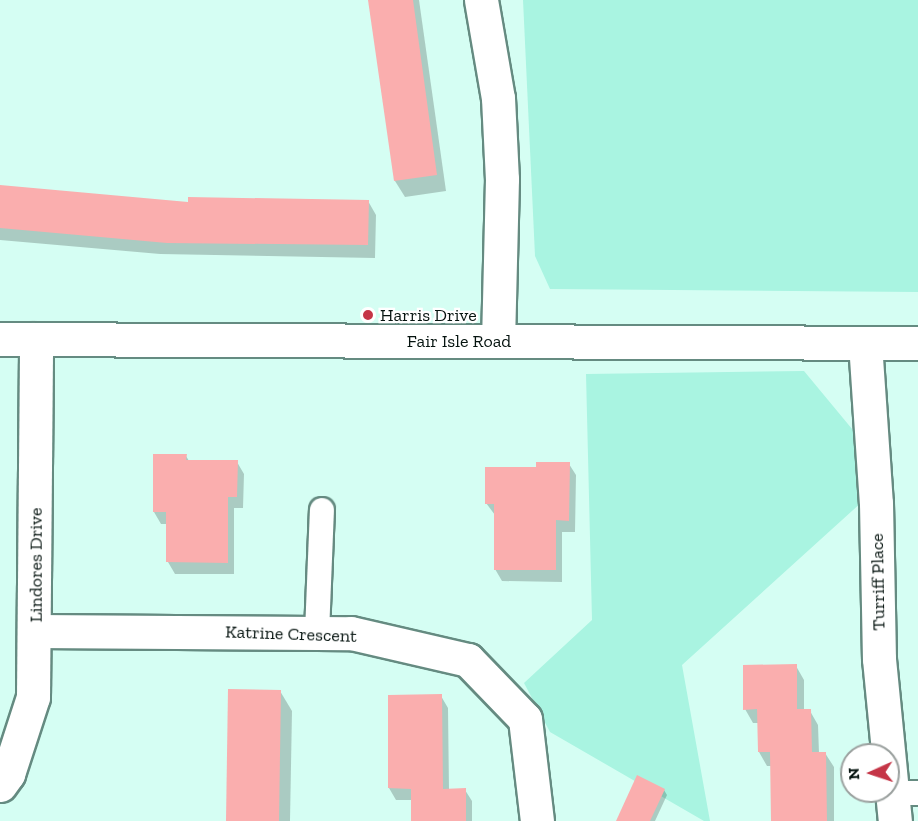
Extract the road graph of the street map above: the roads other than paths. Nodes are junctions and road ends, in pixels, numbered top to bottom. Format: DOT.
graph roads {
  1 [pos="481,0"];
  2 [pos="0,339"];
  3 [pos="36,339"];
  4 [pos="498,341"];
  5 [pos="865,343"];
  6 [pos="918,343"];
  7 [pos="322,510"];
  8 [pos="36,631"];
  9 [pos="316,633"];
  10 [pos="0,785"];
  11 [pos="903,802"];
  12 [pos="537,821"];
  1 -- 4 [label="street"];
  2 -- 3 [label="street, Fair Isle Road"];
  3 -- 4 [label="street, Fair Isle Road"];
  3 -- 8 [label="street, Lindores Drive"];
  4 -- 5 [label="street, Fair Isle Road"];
  5 -- 6 [label="street, Fair Isle Road"];
  5 -- 11 [label="street, Turriff Place"];
  7 -- 9 [label="lane"];
  8 -- 9 [label="street, Katrine Crescent"];
  8 -- 10 [label="street, Lindores Drive"];
  9 -- 12 [label="street, Katrine Crescent"];
}
